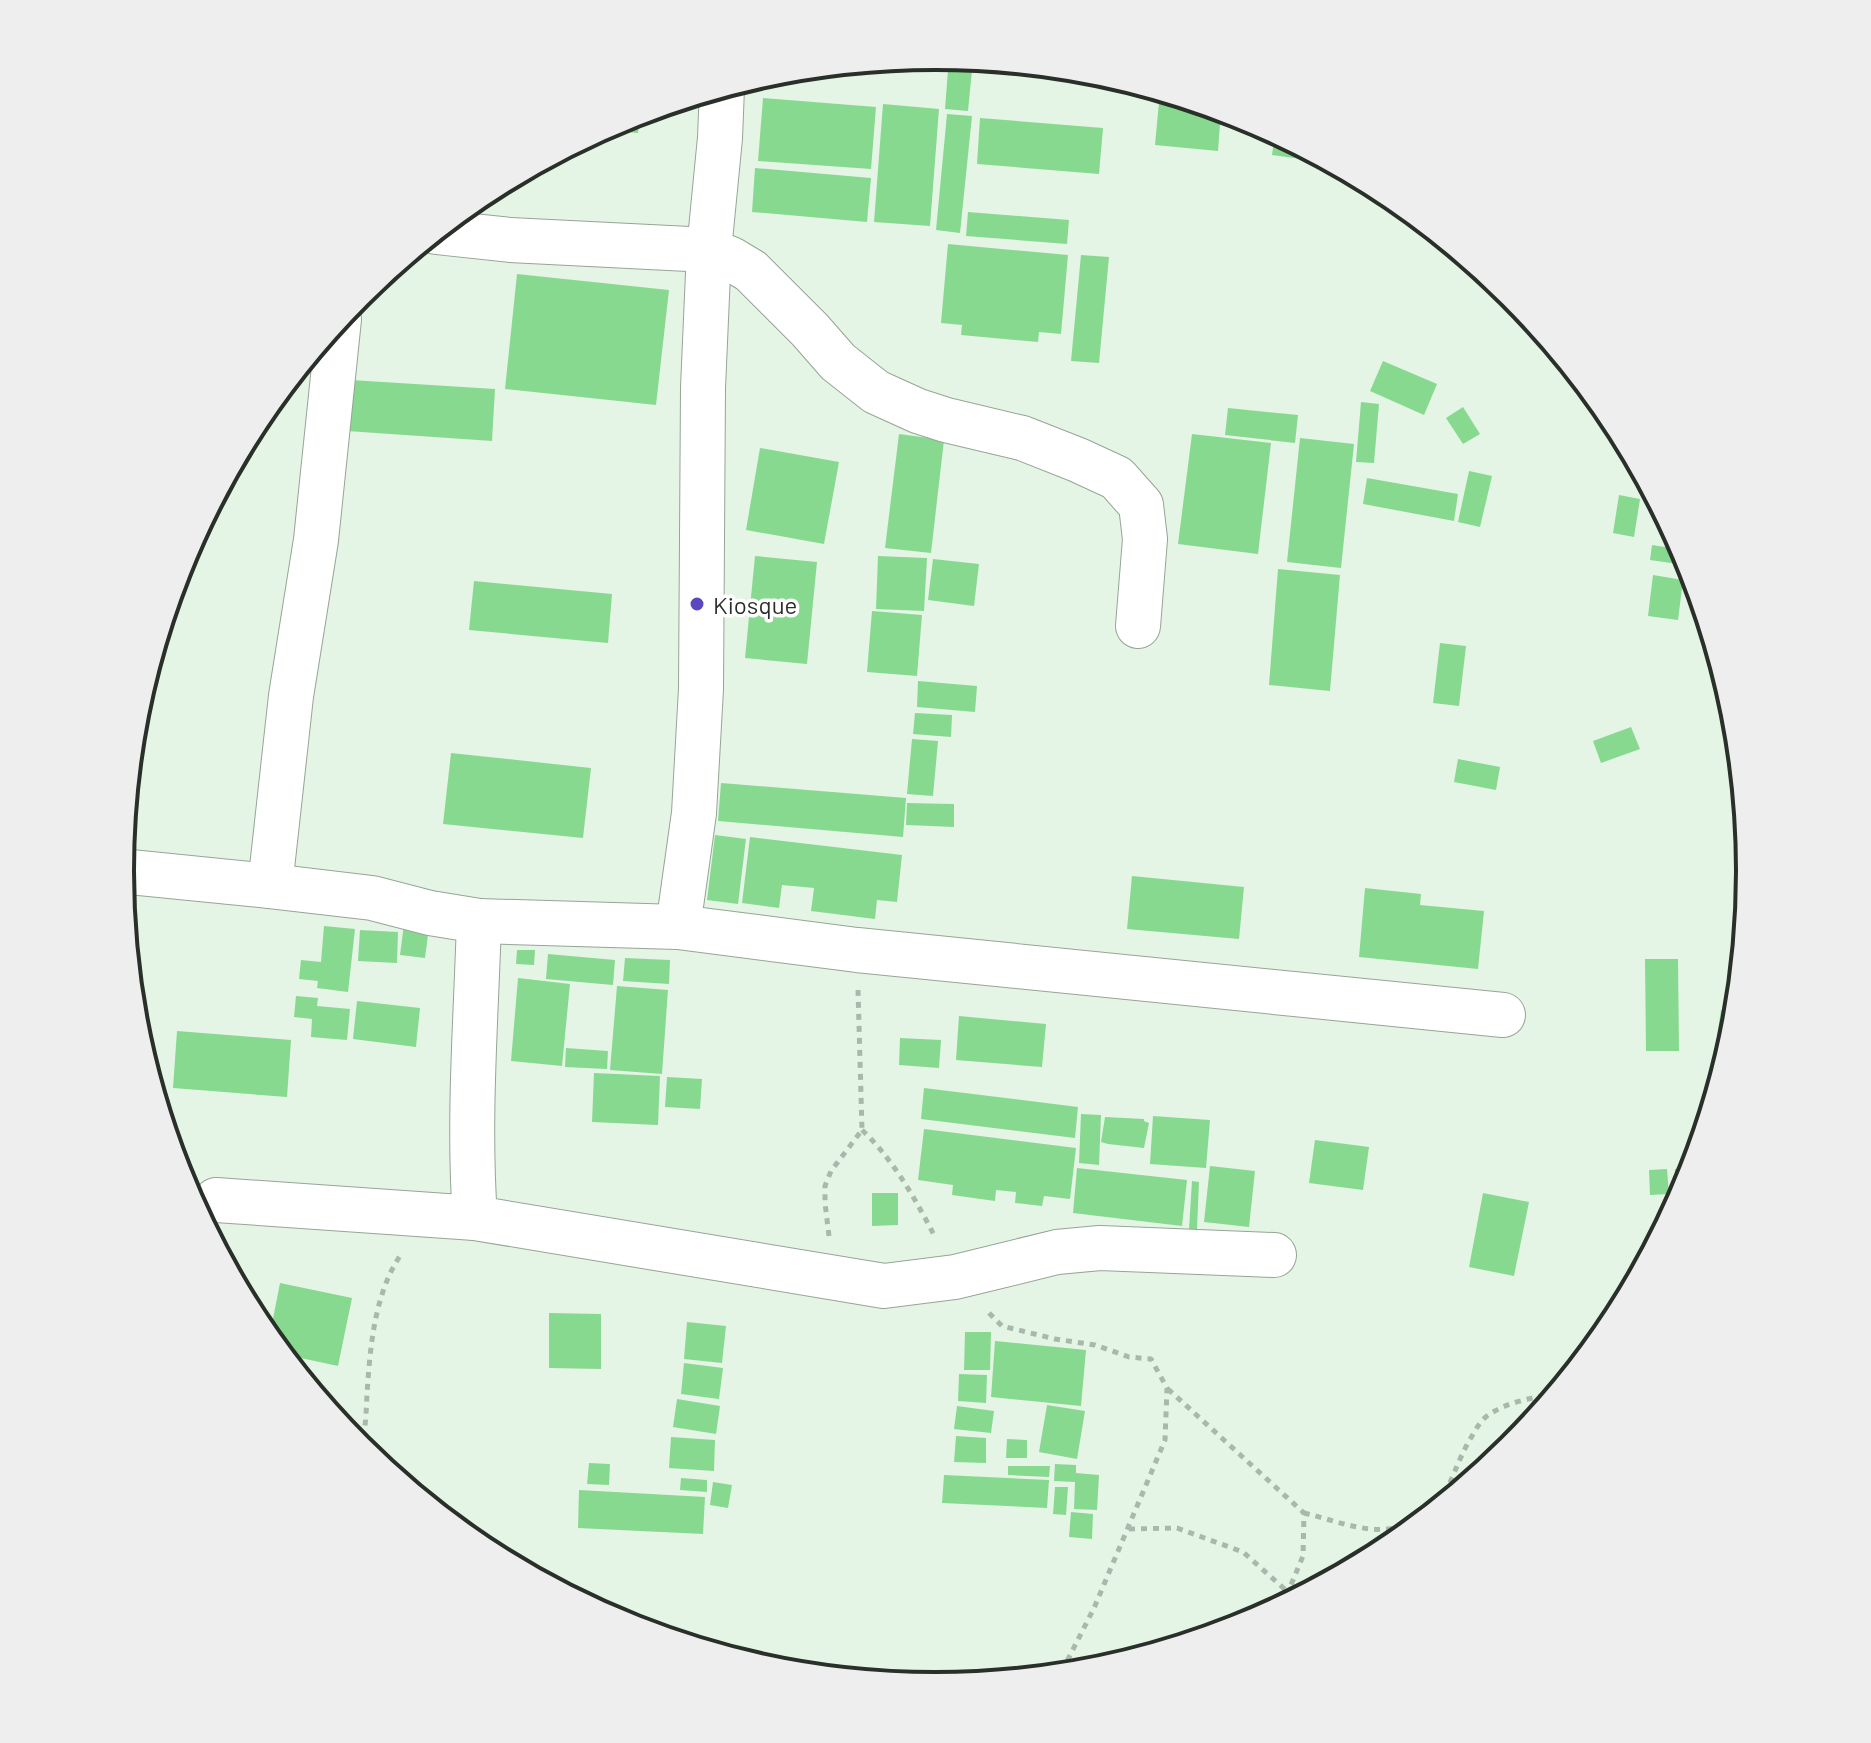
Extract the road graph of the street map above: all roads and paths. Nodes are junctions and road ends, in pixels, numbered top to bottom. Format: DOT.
graph roads {
  1 [pos="722,99"];
  2 [pos="451,234"];
  3 [pos="709,250"];
  4 [pos="337,339"];
  5 [pos="1138,626"];
  6 [pos="134,872"];
  7 [pos="270,886"];
  8 [pos="479,921"];
  9 [pos="678,927"];
  10 [pos="857,950"];
  11 [pos="1503,1015"];
  12 [pos="862,1130"];
  13 [pos="216,1200"];
  14 [pos="475,1218"];
  15 [pos="401,1255"];
  16 [pos="1274,1255"];
  17 [pos="834,1276"];
  18 [pos="955,1277"];
  19 [pos="1167,1388"];
  20 [pos="1541,1396"];
  21 [pos="364,1433"];
  22 [pos="1449,1486"];
  23 [pos="1304,1513"];
  24 [pos="1394,1528"];
  25 [pos="1129,1529"];
  26 [pos="1287,1591"];
  27 [pos="1289,1591"];
  28 [pos="1067,1662"];
  1 -- 3 [label="street"];
  2 -- 3 [label="street"];
  3 -- 5 [label="street"];
  3 -- 9 [label="street"];
  4 -- 7 [label="street"];
  6 -- 7 [label="street"];
  7 -- 8 [label="street"];
  8 -- 9 [label="street"];
  8 -- 14 [label="street"];
  9 -- 10 [label="street"];
  10 -- 11 [label="street"];
  10 -- 12 [label="path"];
  12 -- 17 [label="path"];
  12 -- 18 [label="path"];
  13 -- 14 [label="street"];
  14 -- 17 [label="street"];
  15 -- 21 [label="path"];
  16 -- 18 [label="street"];
  17 -- 18 [label="street"];
  18 -- 19 [label="path"];
  19 -- 23 [label="path"];
  19 -- 25 [label="path"];
  20 -- 22 [label="path"];
  23 -- 24 [label="path"];
  23 -- 27 [label="path"];
  25 -- 26 [label="path"];
  25 -- 28 [label="path"];
}
